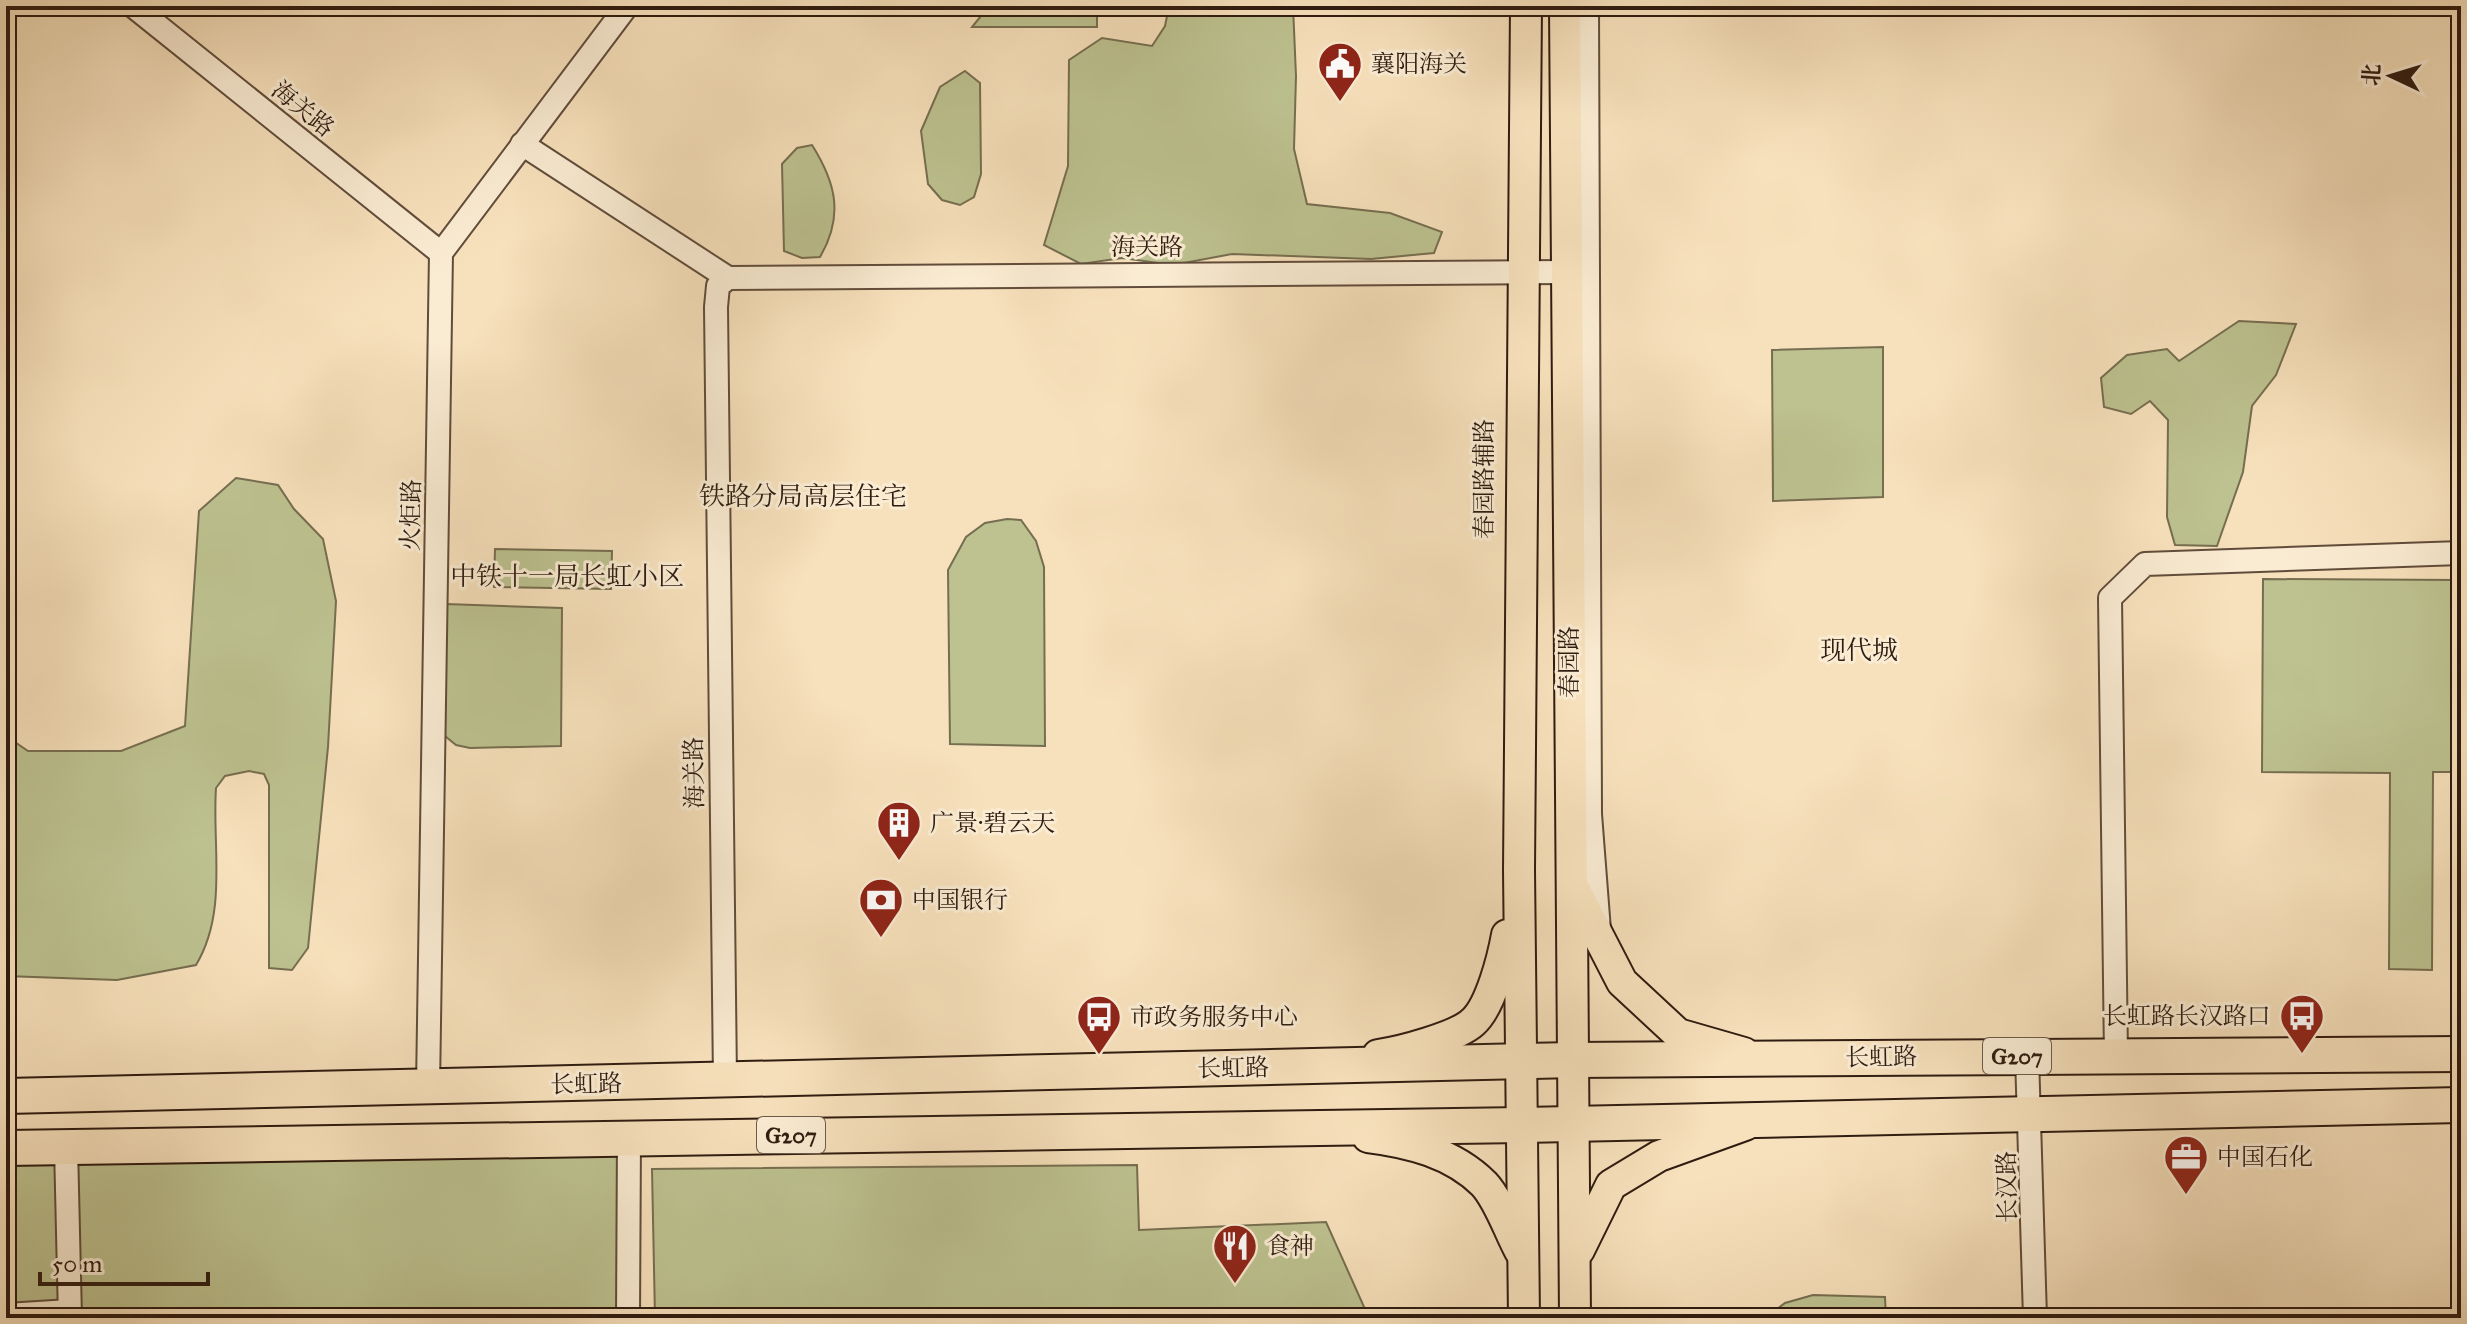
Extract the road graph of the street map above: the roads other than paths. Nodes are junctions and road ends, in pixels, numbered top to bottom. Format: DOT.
graph roads {
  1 [pos="133,6"];
  2 [pos="627,6"];
  3 [pos="1511,6"];
  4 [pos="1526,6"];
  5 [pos="1565,6"];
  6 [pos="1587,6"];
  7 [pos="522,144"];
  8 [pos="441,253"];
  9 [pos="1518,270"];
  10 [pos="1567,272"];
  11 [pos="728,278"];
  12 [pos="2461,553"];
  13 [pos="1519,870"];
  14 [pos="1569,879"];
  15 [pos="1600,939"];
  16 [pos="1504,952"];
  17 [pos="2461,1054"];
  18 [pos="2027,1056"];
  19 [pos="2116,1056"];
  20 [pos="1761,1058"];
  21 [pos="1573,1060"];
  22 [pos="1521,1061"];
  23 [pos="1283,1067"];
  24 [pos="725,1080"];
  25 [pos="428,1087"];
  26 [pos="6,1096"];
  27 [pos="2461,1105"];
  28 [pos="2032,1116"];
  29 [pos="1758,1121"];
  30 [pos="1576,1124"];
  31 [pos="1522,1125"];
  32 [pos="1282,1128"];
  33 [pos="629,1137"];
  34 [pos="66,1146"];
  35 [pos="6,1148"];
  36 [pos="1523,1258"];
  37 [pos="1575,1259"];
  38 [pos="6,1315"];
  39 [pos="70,1315"];
  40 [pos="628,1318"];
  41 [pos="1524,1318"];
  42 [pos="1575,1318"];
  43 [pos="2035,1318"];
  1 -- 8 [label="street, 海关路"];
  2 -- 7 [label="street"];
  3 -- 9 [label="street, 春园路辅路"];
  4 -- 9 [label="main road, 春园路"];
  5 -- 10 [label="main road, 春园路"];
  6 -- 15 [label="street"];
  7 -- 8 [label="street"];
  7 -- 11 [label="street"];
  8 -- 25 [label="street, 火炬路"];
  9 -- 10 [label="street, 海关路"];
  9 -- 11 [label="street, 海关路"];
  9 -- 13 [label="main road, 春园路"];
  9 -- 16 [label="street, 春园路辅路"];
  10 -- 14 [label="main road, 春园路"];
  11 -- 24 [label="street, 海关路"];
  12 -- 19 [label="street"];
  13 -- 16 [label="main road"];
  13 -- 22 [label="main road, 春园路"];
  14 -- 15 [label="main road"];
  14 -- 21 [label="main road, 春园路"];
  15 -- 20 [label="main road"];
  16 -- 23 [label="main road"];
  17 -- 19 [label="highway, 长虹路 / G207"];
  18 -- 19 [label="highway, 长虹路 / G207"];
  18 -- 20 [label="highway, 长虹路 / G207"];
  18 -- 28 [label="street, 长汉路"];
  20 -- 21 [label="highway, 长虹路 / G207"];
  21 -- 22 [label="highway, 长虹路 / G207"];
  21 -- 30 [label="main road, 春园路"];
  22 -- 23 [label="highway, 长虹路 / G207"];
  22 -- 31 [label="main road, 春园路"];
  23 -- 24 [label="highway, 长虹路 / G207"];
  24 -- 25 [label="highway, 长虹路 / G207"];
  25 -- 26 [label="highway, 长虹路 / G207"];
  27 -- 28 [label="highway, G207"];
  28 -- 29 [label="highway, G207"];
  28 -- 43 [label="street, 长汉路"];
  29 -- 30 [label="highway, G207"];
  29 -- 37 [label="main road"];
  30 -- 31 [label="highway, G207"];
  30 -- 37 [label="main road, 春园路"];
  31 -- 32 [label="highway, G207"];
  31 -- 36 [label="main road, 春园路"];
  32 -- 33 [label="highway, G207"];
  32 -- 36 [label="main road"];
  33 -- 34 [label="highway, G207"];
  33 -- 40 [label="street"];
  34 -- 35 [label="highway, G207"];
  34 -- 39 [label="street"];
  36 -- 41 [label="main road, 春园路"];
  37 -- 42 [label="main road, 春园路"];
  38 -- 39 [label="street"];
}
